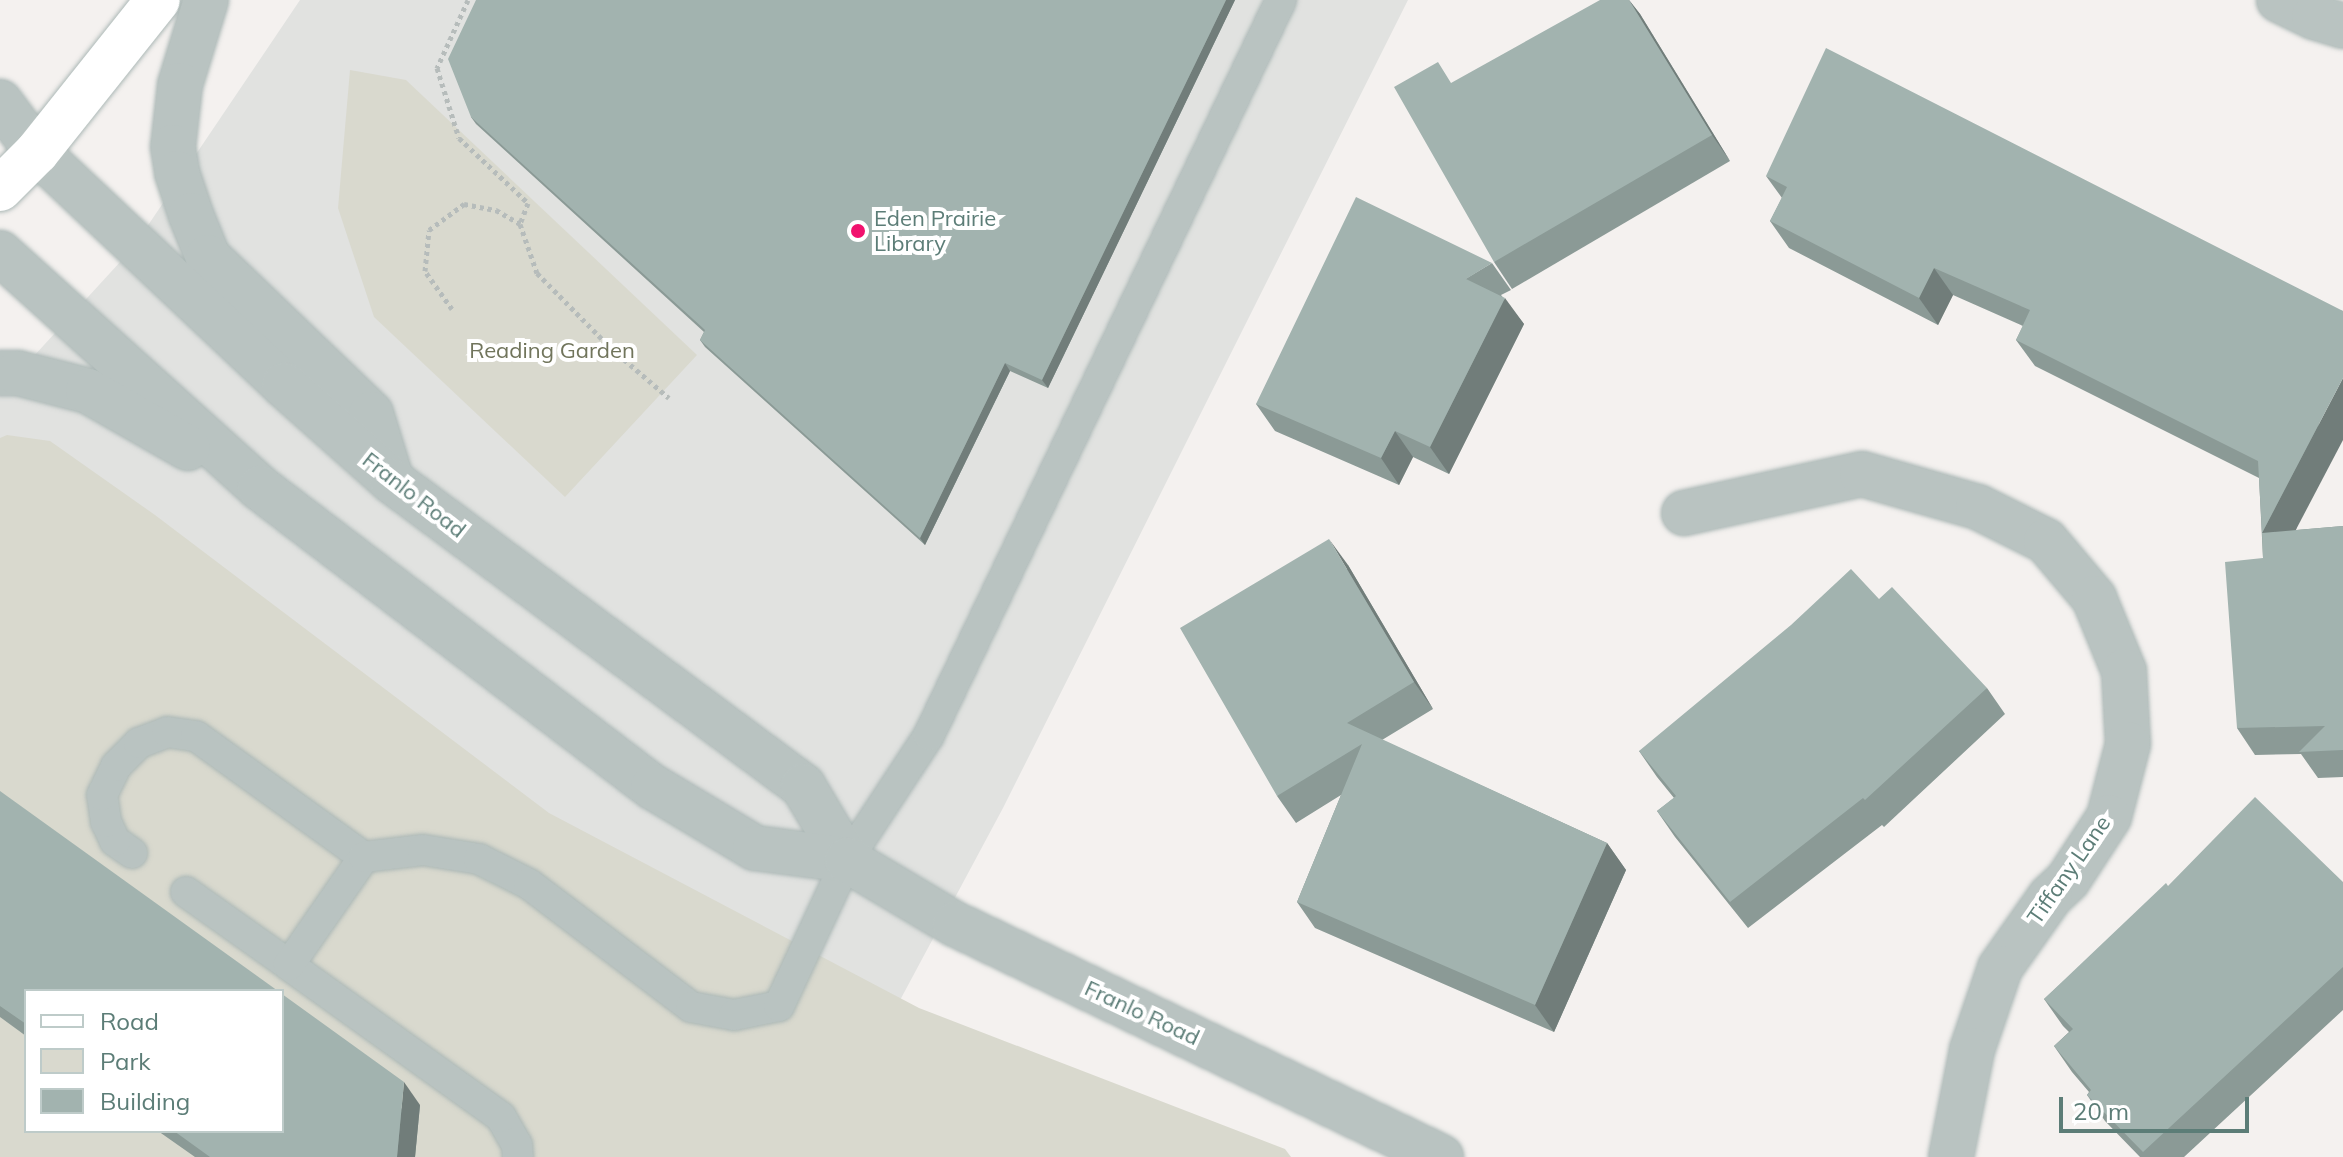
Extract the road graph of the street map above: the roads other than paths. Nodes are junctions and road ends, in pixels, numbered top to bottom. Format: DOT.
graph roads {
  1 [pos="158,0"];
  2 [pos="206,0"];
  3 [pos="1281,0"];
  4 [pos="2279,0"];
  5 [pos="2343,26"];
  6 [pos="0,102"];
  7 [pos="37,152"];
  8 [pos="0,189"];
  9 [pos="0,253"];
  10 [pos="0,373"];
  11 [pos="392,481"];
  12 [pos="260,488"];
  13 [pos="1684,513"];
  14 [pos="132,853"];
  15 [pos="364,857"];
  16 [pos="847,860"];
  17 [pos="186,892"];
  18 [pos="289,965"];
  19 [pos="518,1157"];
  20 [pos="1441,1157"];
  21 [pos="1951,1157"];
  1 -- 7 [label="main road"];
  2 -- 11 [label="street"];
  3 -- 16 [label="lane"];
  4 -- 5 [label="street"];
  6 -- 7 [label="street, Franlo Road"];
  7 -- 8 [label="main road"];
  7 -- 11 [label="street, Franlo Road"];
  9 -- 12 [label="street, Franlo Road"];
  10 -- 12 [label="street"];
  11 -- 16 [label="street, Franlo Road"];
  12 -- 16 [label="street, Franlo Road"];
  13 -- 21 [label="street, Tiffany Lane"];
  14 -- 15 [label="lane"];
  15 -- 16 [label="lane"];
  15 -- 18 [label="lane"];
  16 -- 20 [label="street, Franlo Road"];
  17 -- 18 [label="lane"];
  18 -- 19 [label="lane"];
}
